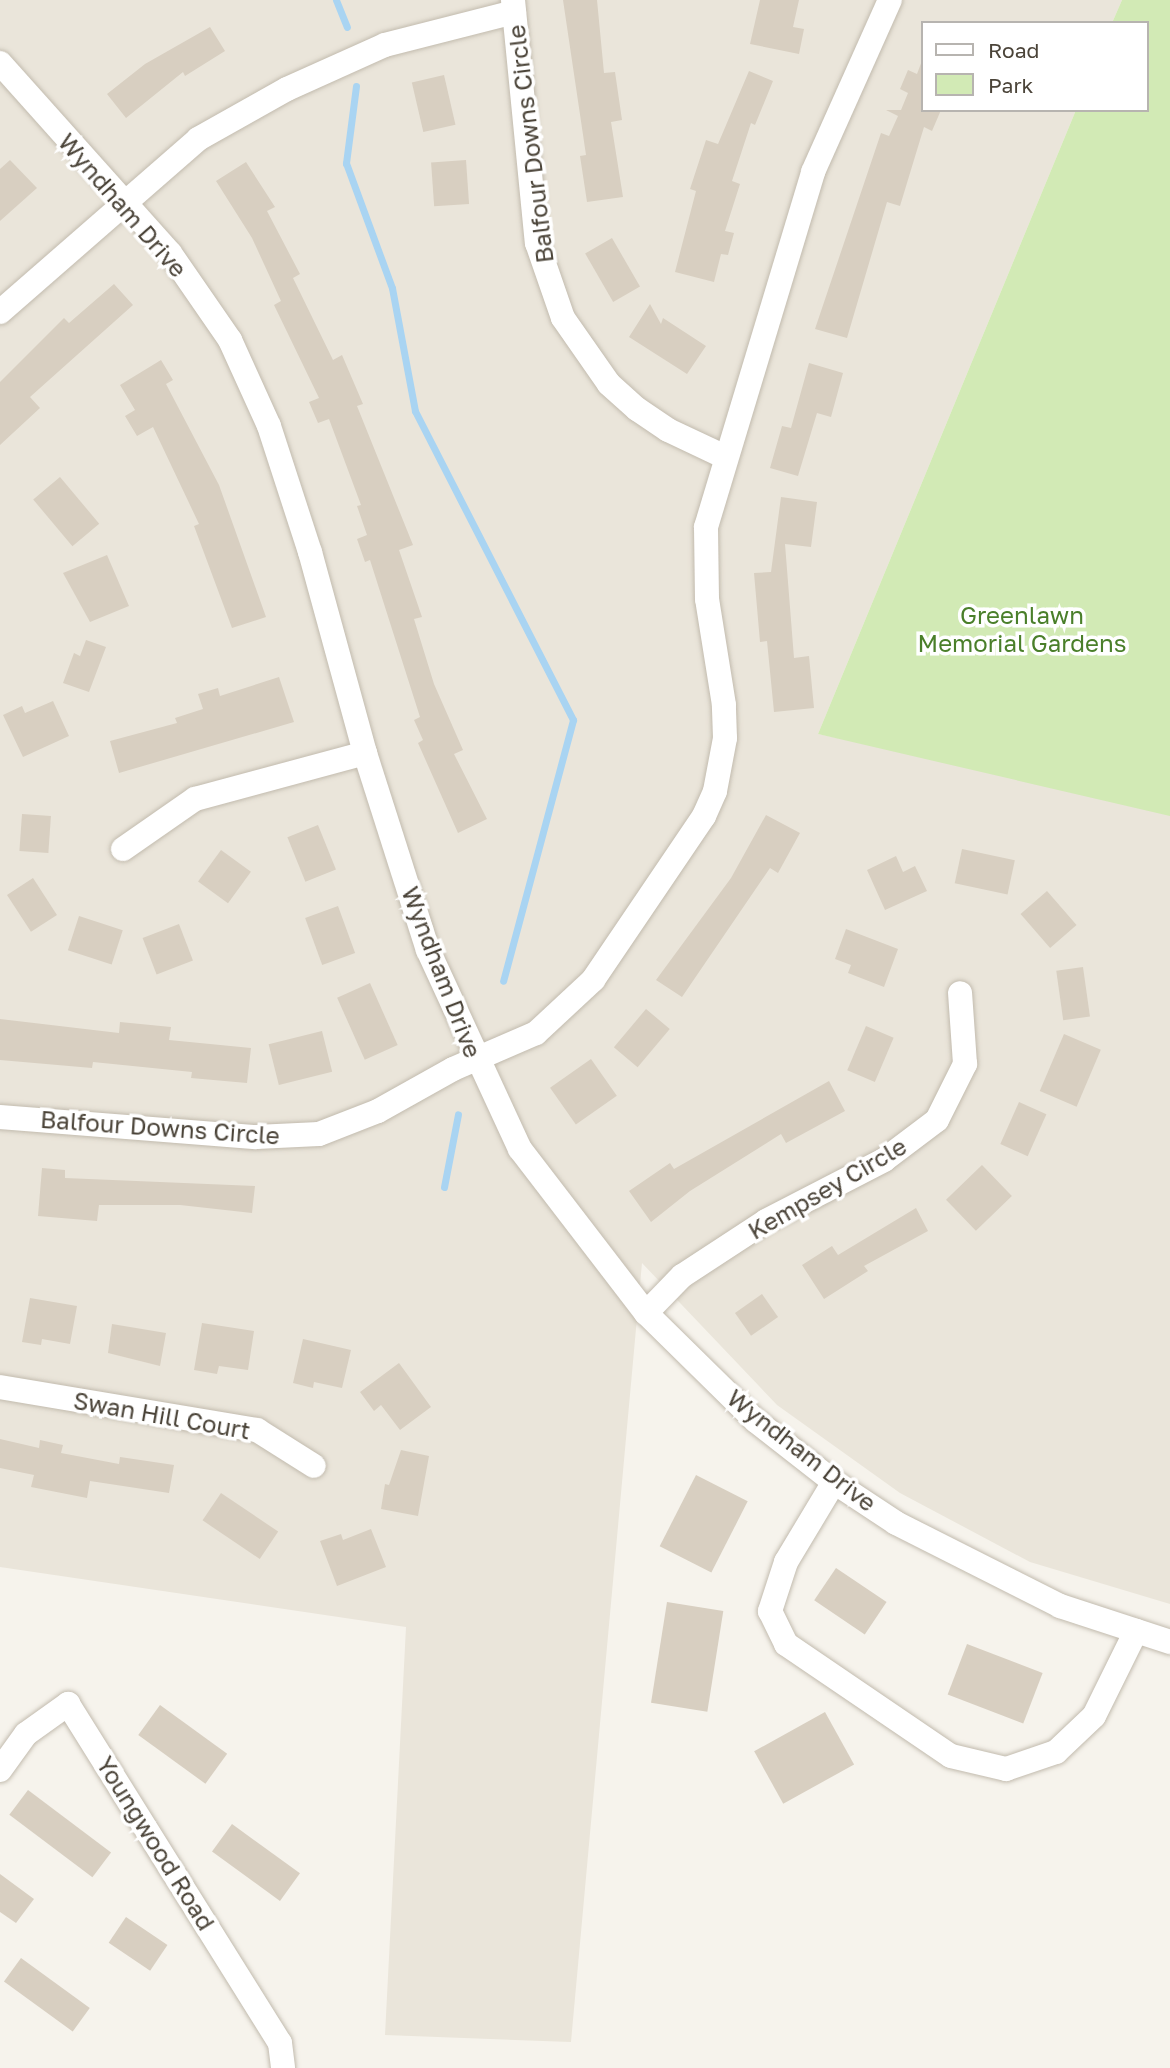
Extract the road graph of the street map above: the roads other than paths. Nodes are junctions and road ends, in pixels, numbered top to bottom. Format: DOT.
graph roads {
  1 [pos="890,0"];
  2 [pos="514,6"];
  3 [pos="0,63"];
  4 [pos="121,204"];
  5 [pos="0,312"];
  6 [pos="725,457"];
  7 [pos="365,753"];
  8 [pos="123,849"];
  9 [pos="960,993"];
  10 [pos="475,1058"];
  11 [pos="0,1117"];
  12 [pos="646,1313"];
  13 [pos="0,1387"];
  14 [pos="314,1466"];
  15 [pos="834,1482"];
  16 [pos="1136,1631"];
  17 [pos="1170,1642"];
  18 [pos="0,1770"];
  19 [pos="283,2068"];
  1 -- 6 [label="street, Balfour Downs Circle"];
  2 -- 4 [label="street"];
  2 -- 6 [label="street, Balfour Downs Circle"];
  3 -- 4 [label="street, Wyndham Drive"];
  4 -- 5 [label="street"];
  4 -- 7 [label="street, Wyndham Drive"];
  6 -- 10 [label="street, Balfour Downs Circle"];
  7 -- 8 [label="street"];
  7 -- 10 [label="street, Wyndham Drive"];
  9 -- 12 [label="street, Kempsey Circle"];
  10 -- 11 [label="street, Balfour Downs Circle"];
  10 -- 12 [label="street, Wyndham Drive"];
  12 -- 15 [label="street, Wyndham Drive"];
  13 -- 14 [label="street, Swan Hill Court"];
  15 -- 16 [label="street, Wyndham Drive"];
  15 -- 16 [label="street"];
  16 -- 17 [label="street, Wyndham Drive"];
  18 -- 19 [label="street, Youngwood Road"];
}
